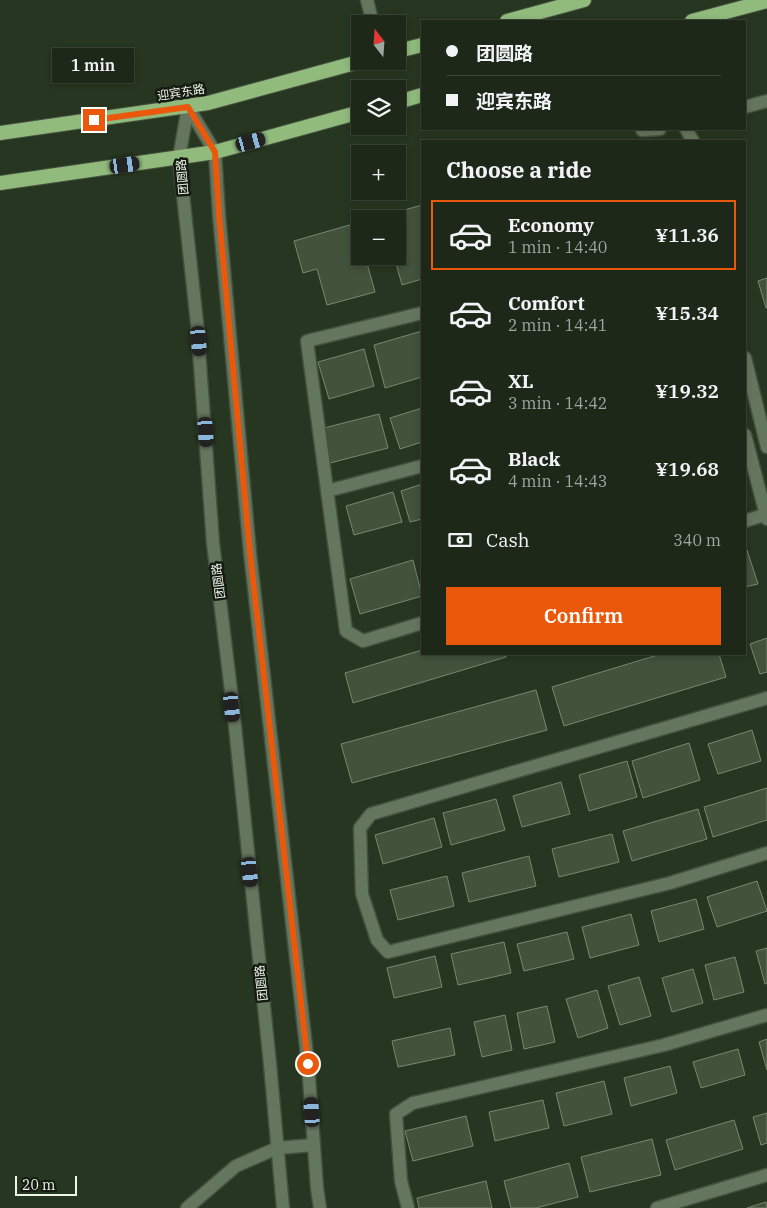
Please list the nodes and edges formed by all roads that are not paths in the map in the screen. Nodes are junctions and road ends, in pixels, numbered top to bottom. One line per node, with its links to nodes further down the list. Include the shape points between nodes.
1 (367, 0): 4 (street)
2 (584, 0): 5 (highway)
3 (767, 0): 6 (highway)
4 (371, 15)
5 (511, 20)
6 (696, 20)
7 (421, 45): 8 (highway)
8 (406, 50)
9 (351, 64): 13 (highway, 迎宾东路)
10 (421, 95): 11 (highway)
11 (406, 100)
12 (767, 101): 14 (street)
13 (188, 107): 17 (highway, 迎宾东路); 19 (street); 20 (street, 团圆路)
14 (746, 107)
15 (351, 114): 19 (highway)
16 (657, 130): 18 (street)
17 (0, 133)
18 (643, 134)
19 (215, 152): 20 (highway); 34 (street, via 250,553 308,1064)
20 (179, 158): 21 (highway); 35 (street, 团圆路, via 197,323 213,543)
21 (0, 183)
22 (421, 313): 27 (street, via 307,341)
23 (746, 366): 25 (street)
24 (746, 438): 28 (street)
25 (767, 447)
26 (421, 466): 27 (street)
27 (327, 491): 30 (street, via 346,631 364,641)
28 (766, 516): 29 (street)
29 (746, 521)
30 (421, 623)
31 (767, 698): 32 (street, via 371,814 360,828 362,894 376,940 388,952 670,882)
32 (767, 853)
33 (767, 1015): 40 (street, via 664,1045 413,1103 396,1114 401,1181)
34 (314, 1145): 35 (street); 39 (street)
35 (277, 1148): 37 (street, via 236,1166); 38 (street, 团圆路)
36 (767, 1175): 41 (street)
37 (188, 1208)
38 (283, 1208)
39 (320, 1208)
40 (408, 1208)
41 (657, 1208)

